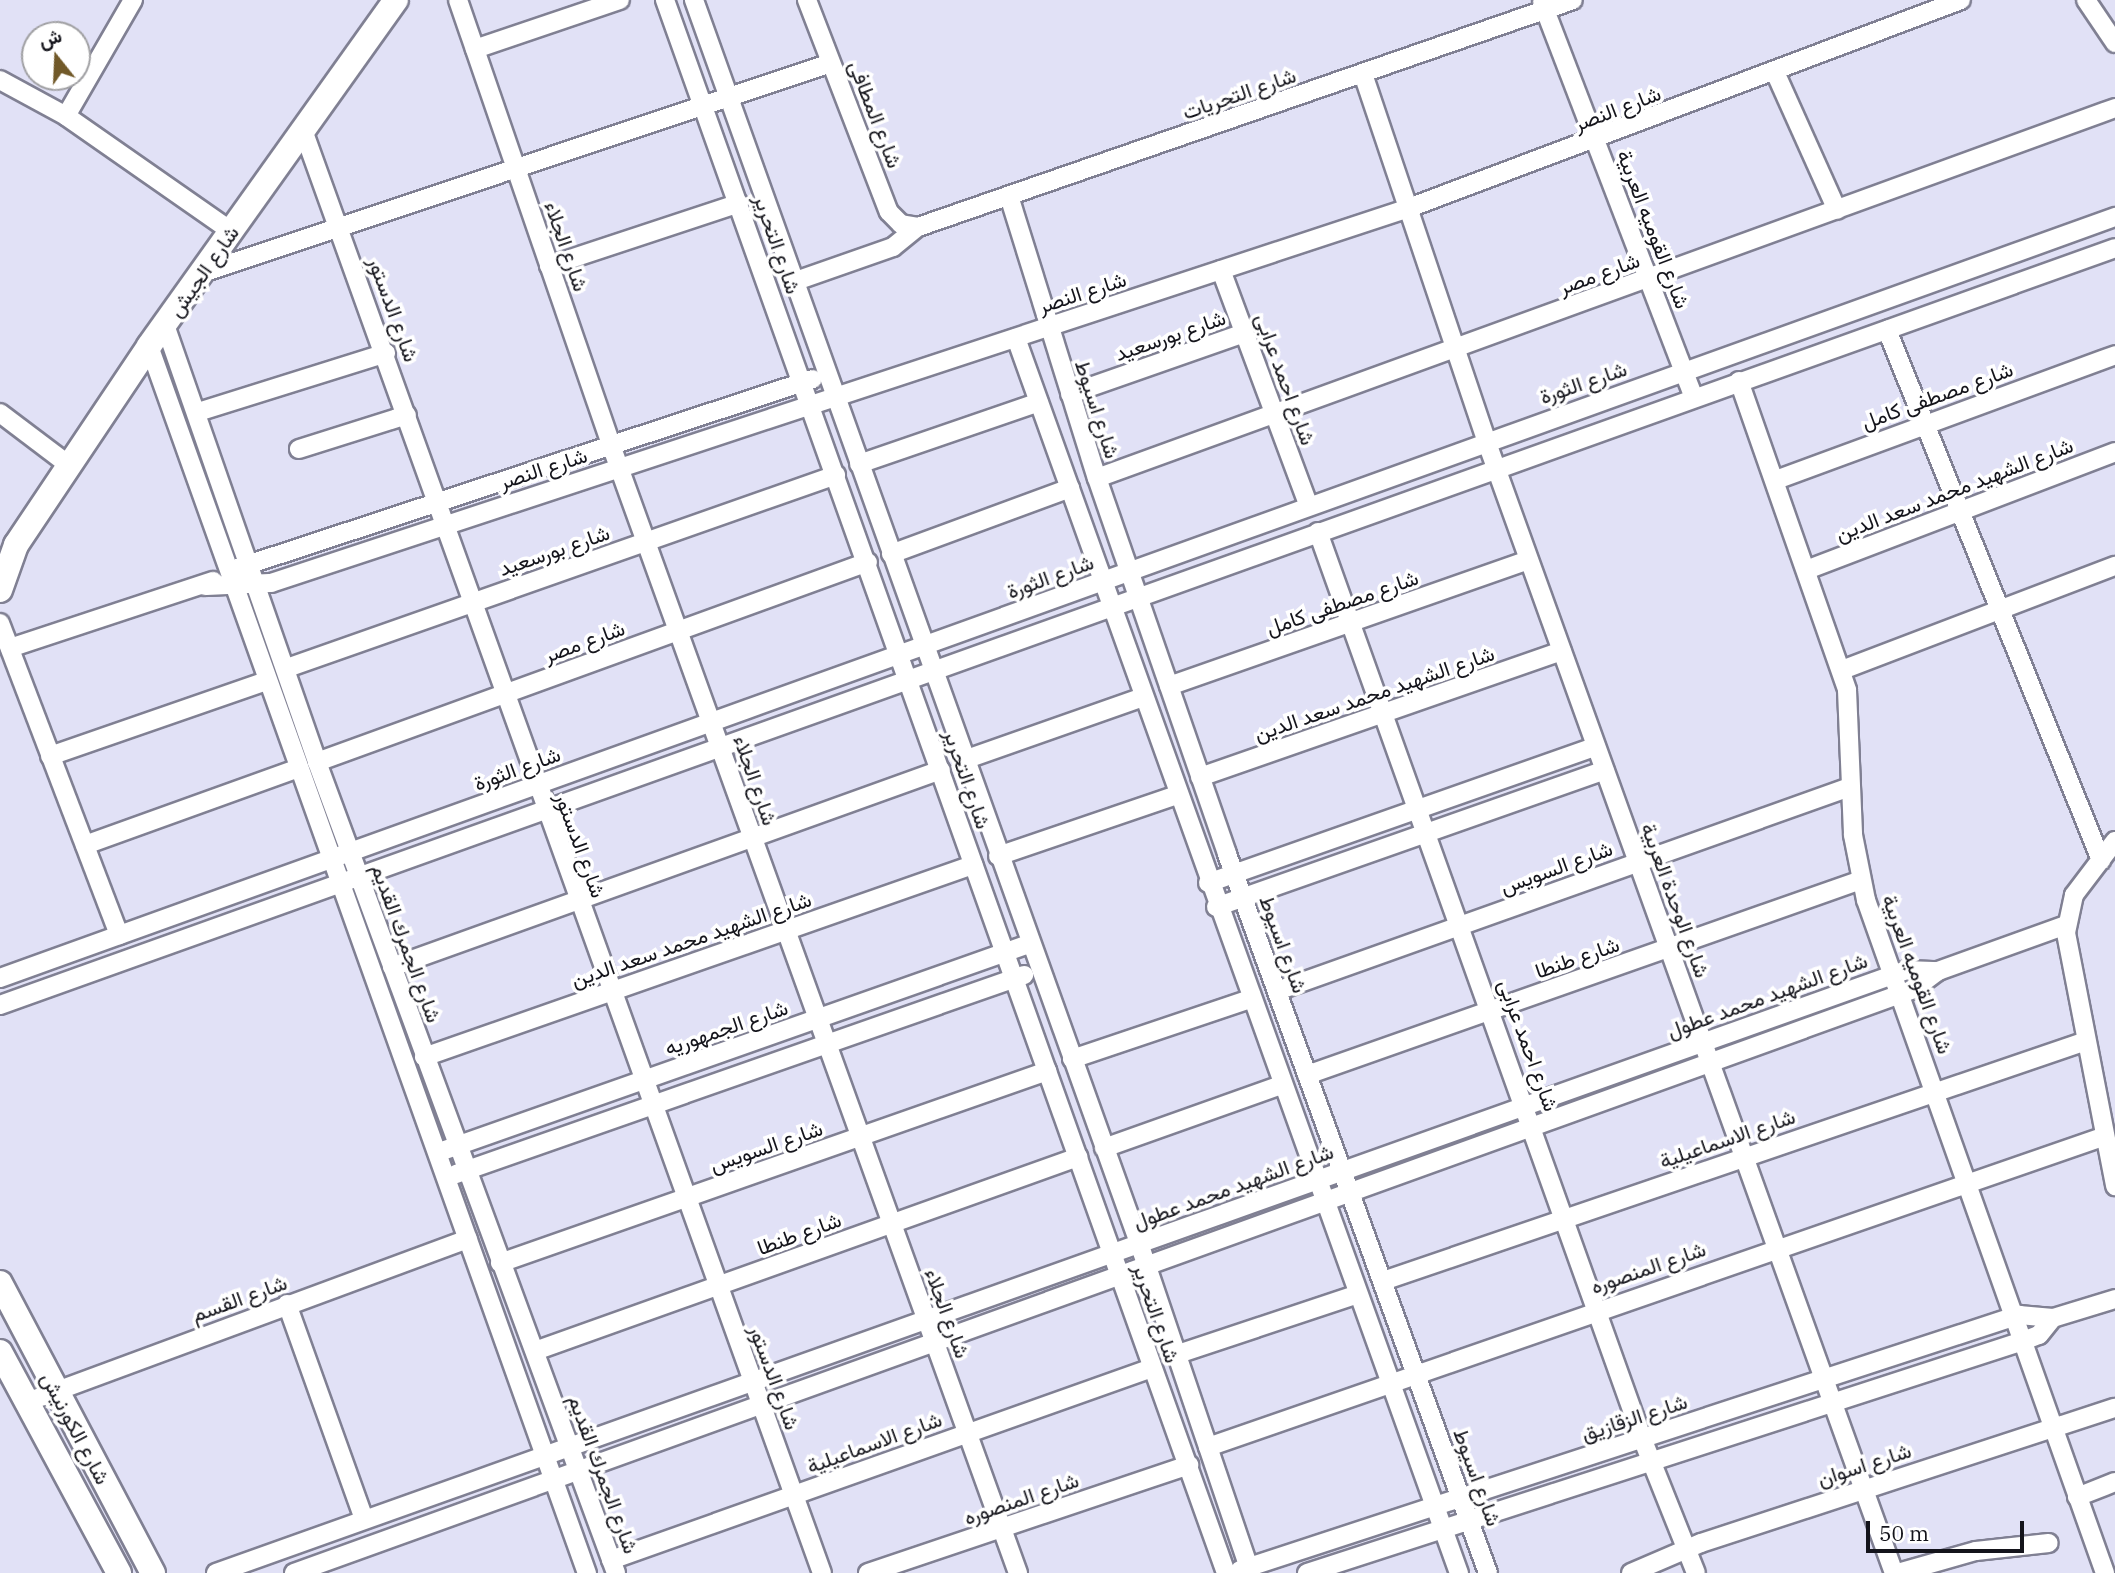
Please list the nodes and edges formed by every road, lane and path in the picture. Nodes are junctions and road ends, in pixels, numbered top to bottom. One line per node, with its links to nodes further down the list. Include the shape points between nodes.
1 (133, 0): 21 (street)
2 (458, 0): 13 (street, شارع الجلاء)
3 (620, 0): 13 (street)
4 (665, 0): 19 (street, شارع التحرير)
5 (694, 0): 18 (street, شارع التحرير)
6 (807, 0): 14 (street, شارع المطافى)
7 (1573, 0): 11 (street, شارع التحريات)
8 (1961, 0): 15 (street, شارع النصر)
9 (2087, 0): 12 (street)
10 (390, 2): 22 (main road, شارع الجيش)
11 (1543, 5): 16 (street, شارع التحريات); 23 (street, شارع القوميه العربية)
12 (2115, 43)
13 (475, 49): 24 (street, شارع الجلاء)
14 (831, 63): 18 (street); 31 (street, شارع المطافى, via 890,212 901,223)
15 (1775, 72): 23 (street, شارع النصر); 28 (street)
16 (1363, 74): 25 (street, شارع التحريات); 27 (street, شارع الوحدة العربية)
17 (0, 80): 21 (street)
18 (727, 97): 19 (street); 38 (street, شارع التحرير)
19 (704, 105): 24 (street); 26 (street, شارع التحرير)
20 (2115, 107): 28 (street, شارع مصر)
21 (66, 116): 32 (street)
22 (303, 130): 30 (street, شارع الدستور); 32 (main road, شارع الجيش)
23 (1596, 141): 27 (street, شارع النصر); 37 (street, شارع القوميه العربية)
24 (516, 167): 30 (street); 34 (street, شارع الجلاء)
25 (1009, 196): 31 (street, شارع التحريات); 40 (street, شارع اسيوط)
26 (739, 203): 34 (street); 51 (street, شارع التحرير)
27 (1406, 209): 35 (street, شارع النصر); 45 (street, شارع الوحدة العربية)
28 (1837, 210): 37 (street, شارع مصر)
29 (2115, 217): 48 (street, شارع الثورة)
30 (340, 226): 36 (street); 46 (street, شارع الدستور)
31 (918, 227): 38 (street, شارع التحريات, via 893,247)
32 (231, 231): 36 (main road, شارع الجيش)
33 (2115, 248): 41 (street)
34 (550, 266): 63 (street, شارع الجلاء)
35 (1221, 270): 40 (street, شارع النصر); 42 (street, شارع احمد عرابى)
36 (202, 273): 39 (main road, شارع الجيش)
37 (1650, 279): 45 (street, شارع مصر); 48 (street, شارع القوميه العربية)
38 (793, 282): 49 (street, شارع التحرير)
39 (165, 325): 44 (main road, شارع الجيش); 57 (street, شارع الجمرك القديم)
40 (1047, 327): 43 (street, شارع النصر); 52 (street, شارع اسيوط)
41 (1887, 330): 50 (street); 61 (street)
42 (1244, 333): 52 (street, شارع بورسعيد); 59 (street, شارع احمد عرابى)
43 (1016, 338): 54 (street, شارع النصر); 55 (street)
44 (149, 346): 67 (main road, شارع الجيش); 88 (street, شارع الجمرك القديم)
45 (1457, 350): 59 (street, شارع مصر); 62 (street, شارع الوحدة العربية)
46 (386, 353): 57 (street); 60 (street, شارع الدستور)
47 (2115, 355): 61 (street, شارع مصطفى كامل)
48 (1684, 371): 53 (street, شارع القوميه العربية); 62 (street, شارع الثورة)
49 (826, 375): 51 (street, شارع النصر); 54 (street, شارع التحرير)
50 (1739, 381): 53 (street); 72 (street, شارع القوميه العربية)
51 (803, 383): 56 (street, شارع التحرير); 63 (street, شارع النصر)
52 (1070, 394): 71 (street, شارع اسيوط)
53 (1694, 397): 69 (street)
54 (835, 398): 56 (street, شارع النصر); 66 (street, شارع التحرير)
55 (1039, 402): 66 (street); 73 (street)
56 (811, 405): 68 (street, شارع النصر); 70 (street, شارع التحرير)
57 (198, 412): 84 (street, شارع الجمرك القديم)
58 (0, 413): 67 (street)
59 (1274, 414): 71 (street, شارع مصر); 75 (street, شارع احمد عرابى)
60 (407, 415): 64 (street); 74 (street, شارع الدستور)
61 (1924, 422): 72 (street, شارع مصطفى كامل); 76 (street)
62 (1486, 440): 69 (street, شارع الوحدة العربية); 75 (street, شارع الثورة)
63 (611, 445): 68 (street, شارع الجلاء); 74 (street, شارع النصر)
64 (299, 449)
65 (2115, 452): 76 (street, شارع الشهيد محمد سعد الدين)
66 (859, 464): 81 (street, شارع التحرير)
67 (70, 466): 80 (main road, شارع الجيش)
68 (619, 467): 77 (street, شارع النصر); 79 (street, شارع الجلاء)
69 (1496, 468): 78 (street); 82 (street, شارع الوحدة العربية)
70 (836, 475): 79 (street, شارع بورسعيد); 83 (street, شارع التحرير)
71 (1097, 478): 87 (street, شارع اسيوط)
72 (1776, 480): 86 (street, شارع القوميه العربية)
73 (1070, 488): 81 (street); 89 (street)
74 (437, 500): 77 (street, شارع الدستور); 84 (street, شارع النصر)
75 (1308, 504): 87 (street, شارع الثورة)
76 (1961, 509): 86 (street, شارع الشهيد محمد سعد الدين); 95 (street)
77 (445, 524): 90 (street, شارع النصر); 93 (street, شارع الدستور)
78 (1318, 532): 92 (street); 97 (street, شارع احمد عرابى)
79 (646, 542): 93 (street, شارع بورسعيد); 98 (street, شارع الجلاء)
80 (8, 550): 91 (main road)
81 (891, 554): 99 (street, شارع التحرير)
82 (1529, 560): 97 (street, شارع مصطفى كامل); 101 (street, شارع الوحدة العربية)
83 (867, 562): 98 (street, شارع مصر); 102 (street, شارع التحرير)
84 (249, 563): 88 (street, شارع النصر); 90 (street, شارع الجمرك القديم)
85 (2115, 566): 95 (street)
86 (1809, 569): 105 (street, شارع القوميه العربية)
87 (1130, 571): 89 (street, شارع الثورة); 92 (street, شارع اسيوط)
88 (230, 579): 90 (street, شارع النصر); 100 (street, شارع النصر); 107 (street, شارع الجمرك القديم)
89 (1103, 580): 94 (street); 99 (street, شارع الثورة)
90 (256, 584): 103 (street, شارع الجمرك القديم)
91 (0, 590)
92 (1139, 597): 94 (street); 108 (street, شارع اسيوط)
93 (472, 603): 103 (street, شارع بورسعيد); 109 (street, شارع الدستور)
94 (1112, 607): 104 (street); 110 (street)
95 (1999, 608): 105 (street); 134 (street)
96 (0, 623): 100 (street)
97 (1350, 623): 108 (street, شارع مصطفى كامل); 111 (street, شارع احمد عرابى)
98 (678, 631): 109 (street, شارع مصر); 112 (street, شارع الجلاء)
99 (924, 645): 102 (street, شارع الثورة); 104 (street, شارع التحرير)
100 (10, 648): 115 (street)
101 (1562, 652): 111 (street, شارع الشهيد محمد سعد الدين); 114 (street, شارع الوحدة العربية)
102 (901, 654): 106 (street, شارع التحرير); 112 (street, شارع الثورة)
103 (287, 668): 117 (street, شارع الجمرك القديم)
104 (932, 670): 106 (street); 116 (street, شارع التحرير)
105 (1842, 670): 123 (street, شارع القوميه العربية, via 1852,709)
106 (909, 678): 113 (street); 119 (street, شارع التحرير)
107 (266, 681): 115 (street); 118 (street, شارع الجمرك القديم)
108 (1169, 686): 121 (street, شارع اسيوط)
109 (503, 694): 117 (street, شارع مصر); 122 (street, شارع الدستور)
110 (1143, 697): 116 (street); 124 (street)
111 (1383, 714): 121 (street, شارع الشهيد محمد سعد الدين); 125 (street, شارع احمد عرابى)
112 (711, 723): 113 (street, شارع الجلاء); 122 (street, شارع الثورة)
113 (720, 746): 126 (street); 128 (street, شارع الجلاء)
114 (1596, 746): 120 (street, شارع الوحدة العربية); 125 (street)
115 (51, 755): 130 (street)
116 (964, 760): 132 (street, شارع التحرير)
117 (317, 762): 131 (street, شارع الجمرك القديم)
118 (296, 769): 130 (street); 133 (street, شارع الجمرك القديم)
119 (942, 770): 128 (street); 136 (street, شارع التحرير)
120 (1605, 770): 127 (street); 135 (street, شارع الوحدة العربية)
121 (1200, 777): 137 (street, شارع اسيوط)
122 (535, 786): 126 (street, شارع الدستور); 131 (street, شارع الثورة)
123 (1850, 787): 135 (street, شارع السويس); 139 (street, شارع القوميه العربية)
124 (1177, 795): 132 (street); 140 (street)
125 (1417, 809): 127 (street, شارع احمد عرابى); 137 (street)
126 (544, 810): 138 (street); 143 (street, شارع الدستور)
127 (1426, 833): 142 (street); 145 (street, شارع احمد عرابى)
128 (752, 839): 143 (street); 147 (street, شارع الجلاء)
129 (2115, 841): 134 (street)
130 (85, 845): 148 (street)
131 (350, 852): 133 (street, شارع الثورة); 138 (street, شارع الجمرك القديم)
132 (998, 856): 149 (street, شارع التحرير)
133 (329, 859): 141 (street, شارع الجمرك القديم); 148 (street, شارع الثورة)
134 (2101, 860): 146 (street, via 2074,895)
135 (1638, 862): 145 (street, شارع السويس); 150 (street, شارع الوحدة العربية)
136 (973, 864): 147 (street, شارع الشهيد محمد سعد الدين); 151 (street, شارع التحرير)
137 (1234, 874): 140 (street); 142 (street, شارع اسيوط)
138 (359, 877): 141 (street); 152 (street, شارع الجمرك القديم)
139 (1861, 880): 150 (street, شارع طنطا); 155 (street, شارع القوميه العربية)
140 (1208, 883): 144 (street)
141 (339, 884): 162 (street); 183 (street, شارع الجمرك القديم)
142 (1243, 898): 144 (street); 158 (street, شارع اسيوط)
143 (577, 902): 152 (street); 159 (street, شارع الدستور)
144 (1216, 907): 161 (street)
145 (1460, 925): 158 (street, شارع السويس); 163 (street, شارع احمد عرابى)
146 (2066, 925): 154 (street, شارع الشهيد محمد عطول); 165 (street)
147 (785, 931): 159 (street, شارع الشهيد محمد سعد الدين); 164 (street, شارع الجلاء)
148 (119, 935): 156 (street, شارع الثورة)
149 (1030, 944): 151 (street, شارع الجمهوريه); 153 (street, شارع التحرير)
150 (1670, 949): 163 (street, شارع طنطا); 166 (street, شارع الوحدة العربية)
151 (1005, 953): 157 (street, شارع التحرير); 164 (street, شارع الجمهوريه)
152 (392, 967): 168 (street, شارع الجمرك القديم)
153 (1039, 970): 157 (street); 169 (street, شارع التحرير)
154 (1938, 971): 155 (street, شارع الشهيد محمد عطول, via 1916,968); 160 (street, شارع الشهيد محمد عطول, via 1924,985)
155 (1893, 974): 160 (street, شارع القوميه العربية); 166 (street, شارع الشهيد محمد عطول)
156 (0, 978)
157 (1014, 979): 167 (street); 171 (street, شارع التحرير)
158 (1276, 991): 172 (street, شارع اسيوط)
159 (610, 992): 168 (street, شارع الشهيد محمد سعد الدين); 173 (street, شارع الدستور)
160 (1900, 994): 170 (street, شارع الشهيد محمد عطول); 175 (street, شارع القوميه العربية)
161 (1250, 999): 169 (street); 174 (street)
162 (0, 1005)
163 (1492, 1011): 172 (street, شارع طنطا); 177 (street, شارع احمد عرابى)
164 (816, 1019): 167 (street, شارع الجلاء); 173 (street, شارع الجمهوريه)
165 (2087, 1041): 175 (street, شارع الاسماعيلية); 179 (street)
166 (1703, 1042): 170 (street, شارع الوحدة العربية); 177 (street, شارع الشهيد محمد عطول)
167 (825, 1045): 176 (street); 180 (street, شارع الجلاء)
168 (424, 1056): 181 (street, شارع الجمرك القديم)
169 (1072, 1059): 182 (street, شارع التحرير)
170 (1710, 1063): 178 (street, شارع الشهيد محمد عطول); 184 (street, شارع الوحدة العربية)
171 (1047, 1071): 180 (street, شارع السويس); 185 (street, شارع التحرير)
172 (1307, 1075): 187 (street, شارع اسيوط)
173 (643, 1080): 176 (street, شارع الدستور); 181 (street, شارع الجمهوريه)
174 (1281, 1085): 182 (street); 189 (street)
175 (1935, 1090): 184 (street, شارع الاسماعيلية); 190 (street, شارع القوميه العربية)
176 (652, 1105): 186 (street); 193 (street, شارع الدستور)
177 (1527, 1105): 178 (street, شارع احمد عرابى); 187 (street, شارع الشهيد محمد عطول)
178 (1534, 1126): 192 (street, شارع الشهيد محمد عطول); 195 (street, شارع احمد عرابى)
179 (2105, 1136): 190 (street, شارع المنصوره); 191 (street)
180 (858, 1138): 193 (street, شارع السويس); 196 (street, شارع الجلاء)
181 (457, 1146): 183 (street, شارع الجمهوريه); 186 (street, شارع الجمرك القديم)
182 (1104, 1148): 198 (street, شارع التحرير)
183 (437, 1152): 188 (street, شارع الجمرك القديم)
184 (1746, 1155): 195 (street, شارع الاسماعيلية); 199 (street, شارع الوحدة العربية)
185 (1078, 1157): 196 (street, شارع طنطا); 200 (street, شارع التحرير)
186 (466, 1170): 188 (street); 201 (street, شارع الجمرك القديم)
187 (1342, 1171): 189 (street, شارع الشهيد محمد عطول); 192 (street, شارع اسيوط)
188 (446, 1177): 197 (street, شارع الجمرك القديم)
189 (1316, 1180): 194 (street); 198 (street, شارع الشهيد محمد عطول)
190 (1968, 1180): 199 (street, شارع المنصوره); 211 (street, شارع القوميه العربية)
191 (2115, 1186)
192 (1350, 1193): 194 (street, شارع الشهيد محمد عطول); 204 (street, شارع اسيوط)
193 (686, 1198): 201 (street, شارع السويس); 206 (street, شارع الدستور)
194 (1324, 1203): 202 (street, شارع الشهيد محمد عطول); 207 (street)
195 (1566, 1218): 204 (street, شارع الاسماعيلية); 210 (street, شارع احمد عرابى)
196 (891, 1224): 206 (street, شارع طنطا); 213 (street, شارع الجلاء)
197 (468, 1239): 209 (street, شارع القسم); 234 (street, شارع الجمرك القديم)
198 (1139, 1243): 200 (street, شارع الشهيد محمد عطول); 202 (street, شارع التحرير)
199 (1778, 1246): 210 (street, شارع المنصوره); 221 (street, شارع الوحدة العربية)
200 (1112, 1253): 203 (street, شارع التحرير); 213 (street, شارع الشهيد محمد عطول)
201 (500, 1263): 216 (street, شارع الجمرك القديم)
202 (1147, 1266): 203 (street, شارع الشهيد محمد عطول); 218 (street, شارع التحرير)
203 (1120, 1276): 215 (street, شارع الشهيد محمد عطول); 219 (street, شارع التحرير)
204 (1383, 1281): 220 (street, شارع اسيوط)
205 (0, 1283): 224 (main road, شارع الكورنيش)
206 (718, 1286): 216 (street, شارع طنطا); 222 (street, شارع الدستور)
207 (1358, 1294): 218 (street); 223 (street)
208 (2115, 1299): 212 (street, شارع الزقازيق)
209 (287, 1304): 224 (street, شارع القسم); 245 (street)
210 (1597, 1309): 220 (street, شارع المنصوره); 231 (street, شارع احمد عرابى)
211 (2015, 1317): 212 (street, شارع الزقازيق, via 2036,1313); 214 (street, شارع القوميه العربية); 221 (street, شارع الزقازيق)
212 (2053, 1318): 214 (street, شارع الزقازيق, via 2039,1335)
213 (927, 1319): 215 (street, شارع الجلاء); 222 (street, شارع الشهيد محمد عطول)
214 (2024, 1341): 226 (street, شارع الزقازيق); 229 (street, شارع القوميه العربية)
215 (936, 1343): 227 (street, شارع الشهيد محمد عطول); 230 (street, شارع الجلاء)
216 (535, 1351): 232 (street, شارع الجمرك القديم)
217 (0, 1352): 225 (main road, شارع الكورنيش)
218 (1178, 1354): 233 (street, شارع التحرير)
219 (1152, 1367): 230 (street, شارع الاسماعيلية); 236 (street, شارع التحرير)
220 (1416, 1373): 223 (street, شارع المنصوره); 242 (street, شارع اسيوط)
221 (1825, 1379): 226 (street, شارع الوحدة العربية); 231 (street, شارع الزقازيق)
222 (752, 1381): 227 (street, شارع الدستور); 232 (street, شارع الشهيد محمد عطول)
223 (1391, 1382): 233 (street, شارع المنصوره); 244 (street)
224 (56, 1391): 225 (street, شارع القسم); 254 (main road, شارع الكورنيش)
225 (27, 1402): 253 (main road, شارع الكورنيش)
226 (1833, 1402): 235 (street, شارع الزقازيق); 240 (street, شارع الوحدة العربية)
227 (761, 1405): 237 (street, شارع الشهيد محمد عطول); 241 (street, شارع الدستور)
228 (2115, 1408): 229 (street, شارع اسوان)
229 (2053, 1427): 240 (street, شارع اسوان); 243 (street, شارع القوميه العربية)
230 (968, 1433): 241 (street, شارع الاسماعيلية); 247 (street, شارع الجلاء)
231 (1642, 1438): 235 (street, شارع احمد عرابى); 242 (street, شارع الزقازيق)
232 (569, 1447): 234 (street, شارع الشهيد محمد عطول); 237 (street, شارع الجمرك القديم)
233 (1208, 1447): 252 (street, شارع التحرير)
234 (545, 1455): 238 (street, شارع الجمرك القديم); 245 (street, شارع الشهيد محمد عطول)
235 (1651, 1461): 246 (street, شارع الزقازيق); 250 (street, شارع احمد عرابى)
236 (1189, 1465): 247 (street, شارع المنصوره); 261 (street, شارع التحرير)
237 (578, 1470): 238 (street, شارع الشهيد محمد عطول); 251 (street, شارع الجمرك القديم)
238 (554, 1479): 256 (street, شارع الشهيد محمد عطول); 257 (street, شارع الجمرك القديم)
239 (2115, 1482): 243 (street)
240 (1863, 1488): 250 (street, شارع اسوان); 267 (street, شارع الوحدة العربية)
241 (793, 1495): 251 (street, شارع الاسماعيلية); 258 (street, شارع الدستور)
242 (1462, 1497): 244 (street, شارع الزقازيق); 246 (street, شارع اسيوط)
243 (2077, 1497): 268 (street, شارع القوميه العربية)
244 (1436, 1505): 248 (street); 252 (street, شارع الزقازيق)
245 (364, 1519): 255 (street, شارع الشهيد محمد عطول)
246 (1470, 1520): 248 (street, شارع الزقازيق); 264 (street, شارع اسيوط)
247 (1002, 1528): 259 (street, شارع المنصوره); 260 (street, شارع الجلاء)
248 (1444, 1528): 262 (street, شارع الزقازيق); 263 (street)
249 (2049, 1543): 267 (street, via 1976,1551)
250 (1687, 1549): 265 (street, شارع اسوان); 266 (street, شارع احمد عرابى)
251 (614, 1566)
252 (1250, 1570): 261 (street, شارع الزقازيق)
253 (119, 1573)
254 (153, 1573)
255 (216, 1573)
256 (294, 1573)
257 (587, 1573)
258 (822, 1573)
259 (868, 1573)
260 (1018, 1573)
261 (1228, 1573)
262 (1307, 1573)
263 (1459, 1573)
264 (1488, 1573)
265 (1631, 1573)
266 (1696, 1573)
267 (1896, 1573)
268 (2105, 1573)

